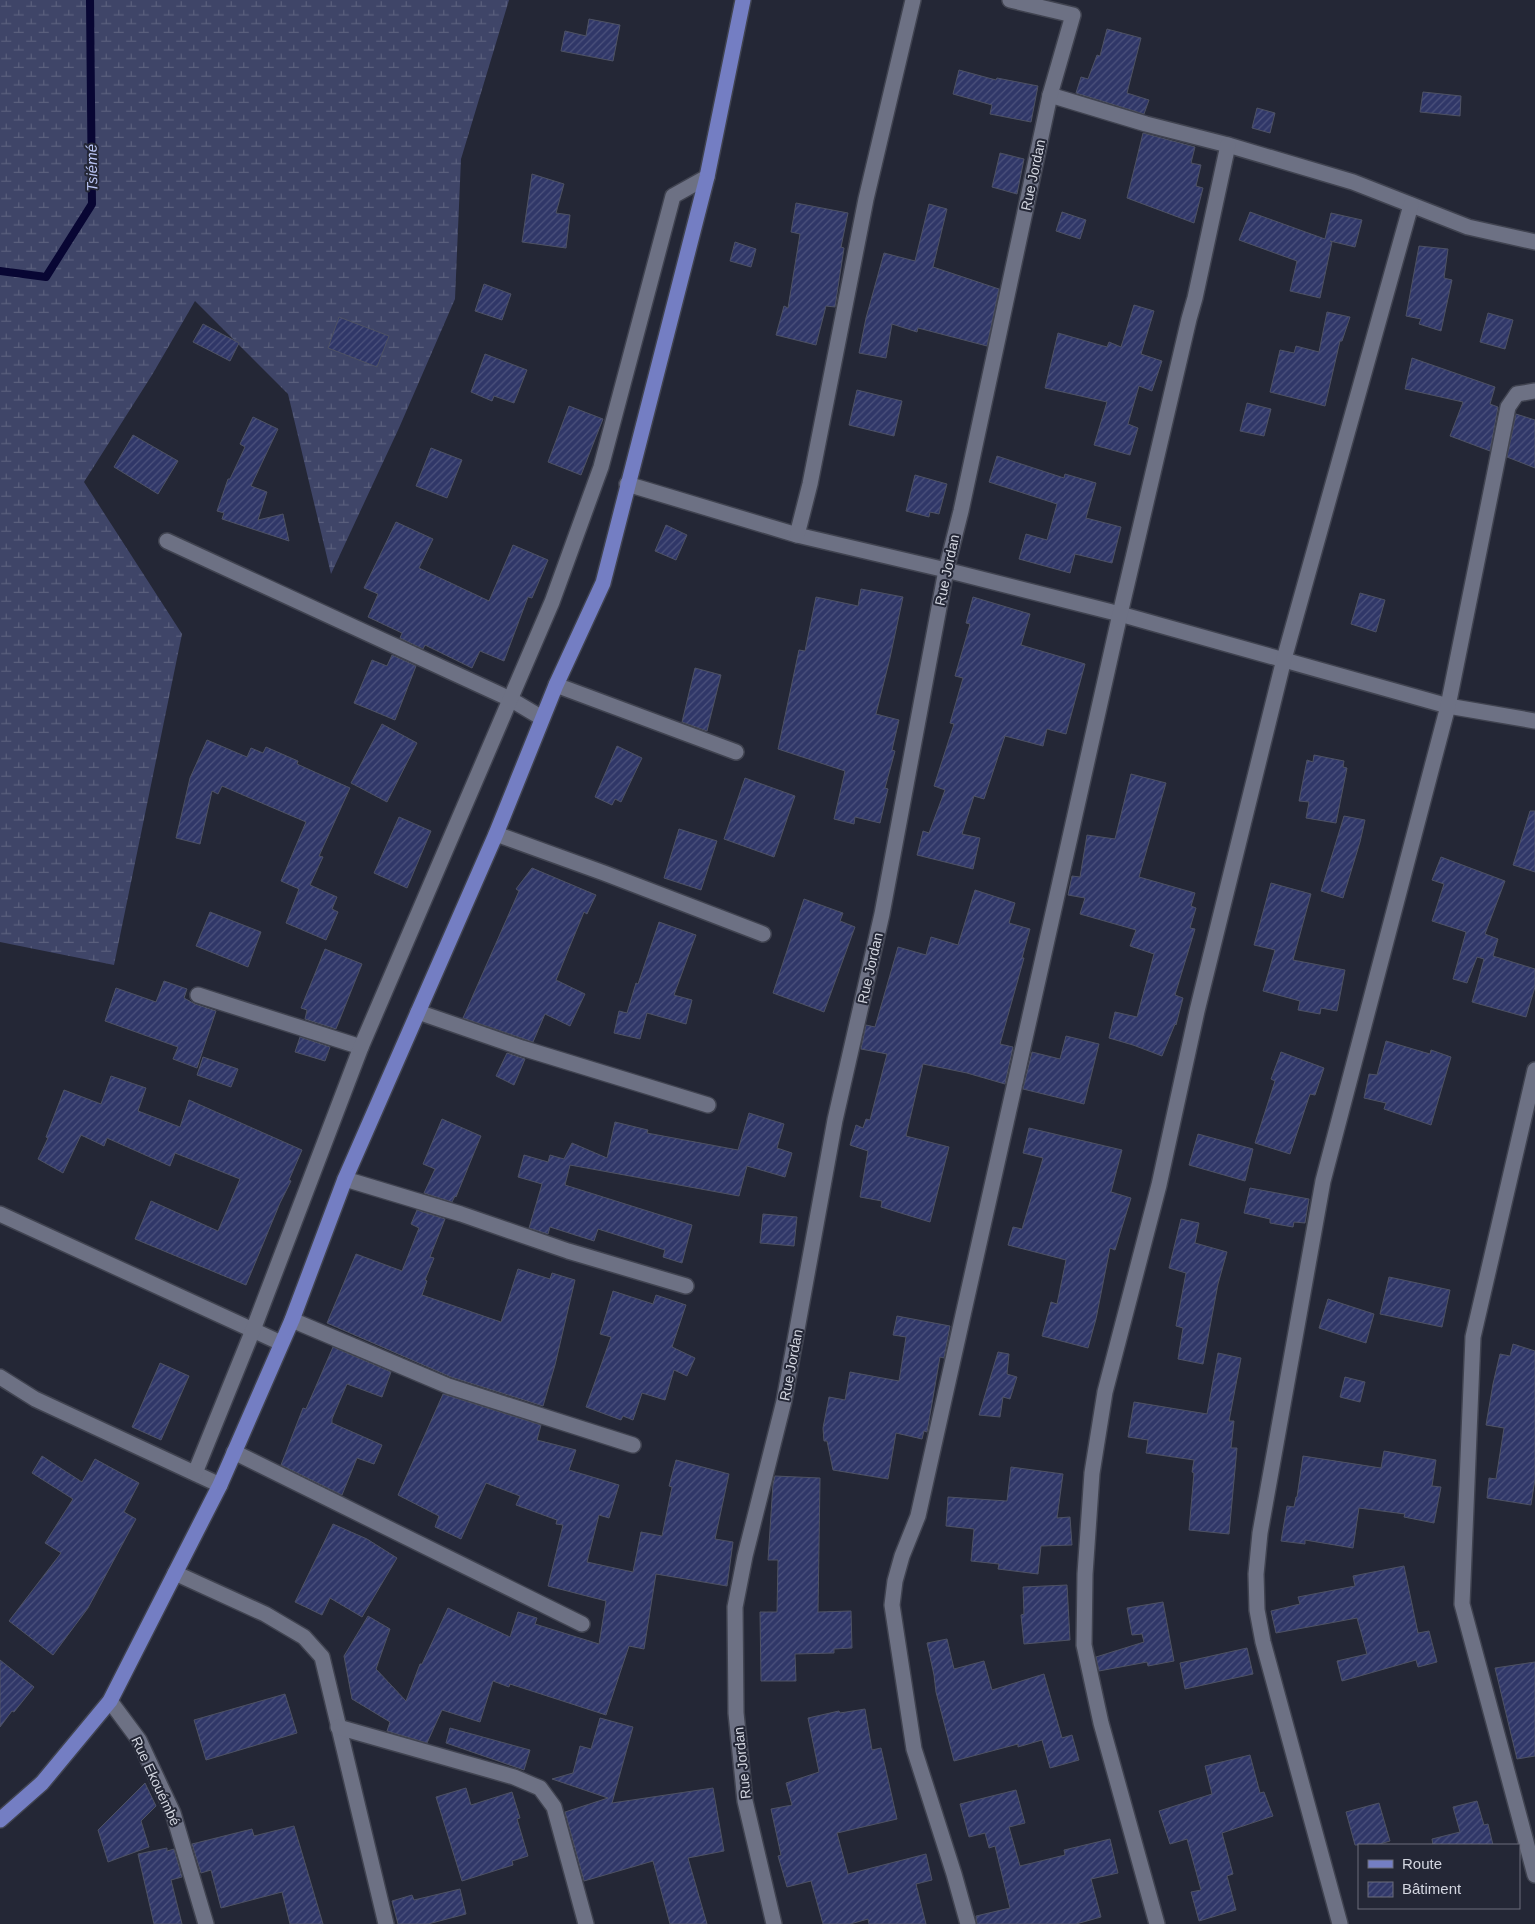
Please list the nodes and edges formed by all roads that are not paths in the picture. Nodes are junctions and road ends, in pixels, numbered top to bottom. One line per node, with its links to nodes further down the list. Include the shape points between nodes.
1 (743, 0): 6 (main road)
2 (913, 0): 11 (street, via 866,199)
3 (1010, 0): 4 (street, Rue Jordan, via 1072,15)
4 (1050, 95): 5 (street); 13 (street, Rue Jordan)
5 (1228, 145): 7 (street, via 1353,182); 14 (street, via 1198,289)
6 (707, 177): 10 (main road); 17 (street, via 673,196 602,467 552,602)
7 (1411, 205): 8 (street, via 1468,227); 15 (street)
8 (1535, 242)
9 (1535, 391): 18 (street, via 1517,394 1508,407)
10 (627, 484): 11 (street); 16 (main road, via 603,583)
11 (797, 535): 13 (street)
12 (167, 541): 17 (street)
13 (946, 570): 14 (street); 49 (street, Rue Jordan, via 882,914 835,1120 784,1401 735,1608 736,1713 745,1802)
14 (1120, 614): 15 (street); 50 (street, via 918,1516 902,1556 892,1606 914,1749)
15 (1284, 659): 18 (street); 51 (street, via 1197,1012 1159,1185 1105,1392 1092,1473 1084,1645 1101,1723)
16 (556, 685): 19 (main road); 21 (street)
17 (510, 699): 19 (street); 26 (street)
18 (1448, 706): 20 (street); 52 (street, via 1322,1180 1267,1491 1256,1574 1257,1610 1264,1642)
19 (542, 718): 22 (main road)
20 (1535, 721)
21 (736, 752)
22 (496, 834): 23 (street); 25 (main road)
23 (763, 934)
24 (198, 995): 26 (street)
25 (418, 1012): 28 (street, via 522,1048); 29 (main road)
26 (361, 1047): 33 (street)
27 (1535, 1070): 45 (street, via 1473,1337 1462,1604)
28 (708, 1105)
29 (345, 1179): 31 (street); 32 (main road)
30 (0, 1214): 33 (street)
31 (686, 1286)
32 (292, 1320): 34 (main road); 36 (street, via 448,1386)
33 (253, 1330): 34 (street); 38 (street)
34 (281, 1343): 37 (main road)
35 (0, 1377): 38 (street, via 35,1399)
36 (632, 1445)
37 (234, 1452): 39 (main road); 41 (street)
38 (195, 1473): 39 (street)
39 (220, 1485): 40 (main road)
40 (175, 1573): 42 (main road); 43 (street, via 266,1614 304,1636 322,1657)
41 (582, 1624)
42 (110, 1701): 44 (main road, via 42,1783); 46 (street, Rue Ekouémbé, via 139,1740 174,1813)
43 (338, 1727): 47 (street); 48 (street, via 514,1777 540,1788 554,1807)
44 (0, 1820)
45 (1535, 1875)
46 (206, 1924)
47 (386, 1924)
48 (586, 1924)
49 (774, 1924)
50 (968, 1924)
51 (1157, 1924)
52 (1340, 1924)

